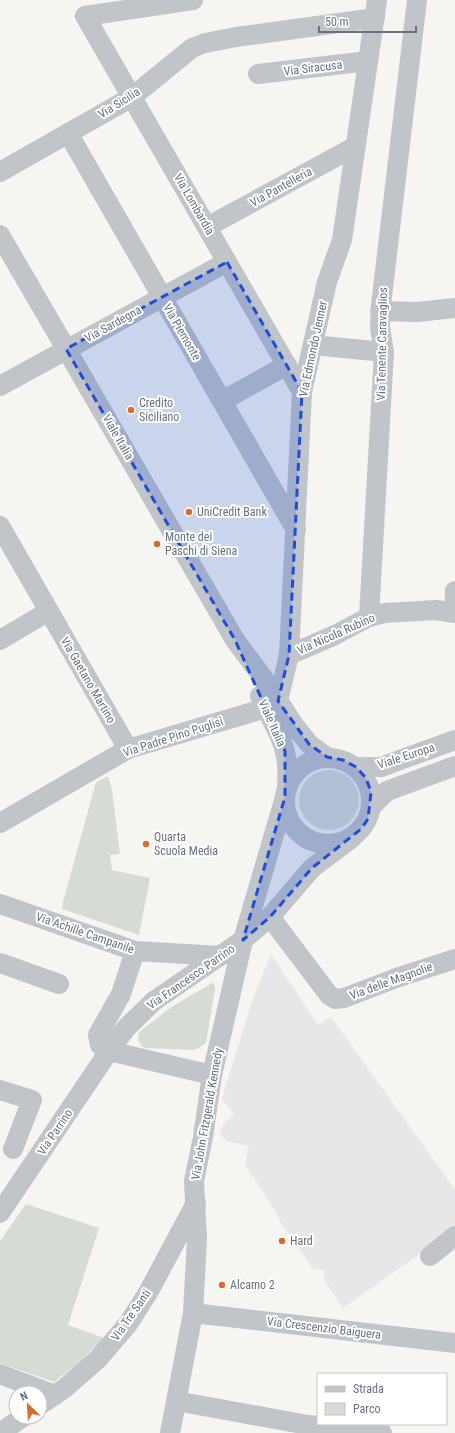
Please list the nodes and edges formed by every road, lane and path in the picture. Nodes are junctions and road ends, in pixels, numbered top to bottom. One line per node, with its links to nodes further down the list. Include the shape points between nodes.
1 (193, 0): 6 (street, Via Lombardia, via 85,16)
2 (417, 0): 15 (street, Via Tenente Caravaglios)
3 (376, 9): 4 (street, Via Edmondo Jenner); 6 (street, Via Sicilia, via 192,48)
4 (368, 61): 5 (street, Via Siracusa); 8 (street, Via Edmondo Jenner)
5 (258, 74)
6 (132, 97): 7 (street, Via Sicilia); 10 (street, Via Lombardia)
7 (68, 134): 9 (street, Via Sicilia); 13 (street, Via Piemonte)
8 (356, 146): 10 (street, Via Pantelleria); 16 (street, Via Edmondo Jenner, via 342,240 327,282)
9 (0, 172)
10 (207, 227): 12 (street, Via Lombardia)
11 (0, 235): 17 (street, Viale Italia)
12 (227, 262): 13 (street, Via Sardegna); 19 (street, Via Lombardia)
13 (162, 297): 17 (street, Via Sardegna); 22 (street, Via Piemonte)
14 (455, 308): 15 (street, via 417,312)
15 (380, 311): 18 (street, Via Tenente Caravaglios)
16 (313, 345): 18 (street); 21 (street, Via Edmondo Jenner)
17 (66, 350): 20 (street, Via Sardegna); 31 (street, Viale Italia)
18 (384, 352): 28 (street, Via Tenente Caravaglios)
19 (287, 365): 21 (street, Via Lombardia); 22 (street)
20 (0, 386)
21 (302, 392): 24 (street, Via Edmondo Jenner)
22 (222, 402): 24 (street, Via Piemonte)
23 (0, 526): 26 (street, Via Gaetano Martino)
24 (296, 530): 30 (street, Via Edmondo Jenner)
25 (455, 591): 27 (street)
26 (49, 612): 29 (street); 33 (street, Via Gaetano Martino)
27 (454, 613): 28 (street, Via Nicola Rubino, via 436,610 385,613)
28 (369, 617): 30 (street, Via Nicola Rubino)
29 (0, 640)
30 (289, 655): 31 (street, Via Edmondo Jenner)
31 (272, 704): 33 (street, Via Padre Pino Puglisi); 34 (street, Viale Italia, via 308,744); 37 (street, Viale Italia, via 285,751)
32 (455, 740): 35 (street, Viale Europa, via 380,767)
33 (128, 749): 39 (street, Via Padre Pino Puglisi)
34 (327, 757): 35 (street, via 343,760); 37 (street, via 302,766 293,776)
35 (356, 767): 38 (street, via 366,778)
36 (454, 769): 38 (street, Viale Europa, via 387,791)
37 (286, 792): 40 (street, via 288,817 300,834 312,841 325,844 339,843); 43 (street, Via John Fitzgerald Kennedy)
38 (372, 806): 40 (street, via 368,818)
39 (0, 823)
40 (352, 838): 42 (street, via 312,868)
41 (0, 904): 44 (street, Via Achille Campanile)
42 (270, 917): 43 (street); 46 (street, Via delle Magnolie, via 329,995 335,999)
43 (244, 940): 45 (street, Via Francesco Parrino); 50 (street, Via John Fitzgerald Kennedy)
44 (135, 951): 45 (street, Via Achille Campanile); 49 (street, via 121,994 98,1035 100,1045)
45 (220, 956): 49 (street, Via Francesco Parrino, via 154,1001 127,1027)
46 (455, 959)
47 (0, 963): 48 (street)
48 (59, 984)
49 (109, 1051): 50 (street); 53 (street, Via Parrino)
50 (212, 1075): 55 (street, Via John Fitzgerald Kennedy, via 204,1137 194,1181)
51 (0, 1090): 52 (street, via 32,1100)
52 (6, 1147): 53 (street)
53 (38, 1157): 54 (street, Via Parrino)
54 (3, 1202)
55 (196, 1203): 58 (street, Via John Fitzgerald Kennedy); 62 (street, Via Tre Santi, via 149,1291 128,1324 98,1359)
56 (455, 1236): 57 (street)
57 (430, 1256)
58 (193, 1313): 59 (street, Via Crescenzio Baiguera); 63 (street, Via John Fitzgerald Kennedy)
59 (455, 1343)
60 (0, 1374): 61 (street)
61 (20, 1385)
62 (48, 1399)
63 (176, 1401): 66 (street, Via John Fitzgerald Kennedy); 67 (street, via 308,1425)
64 (12, 1425): 65 (street)
65 (0, 1433)
66 (170, 1433)
67 (382, 1433)

